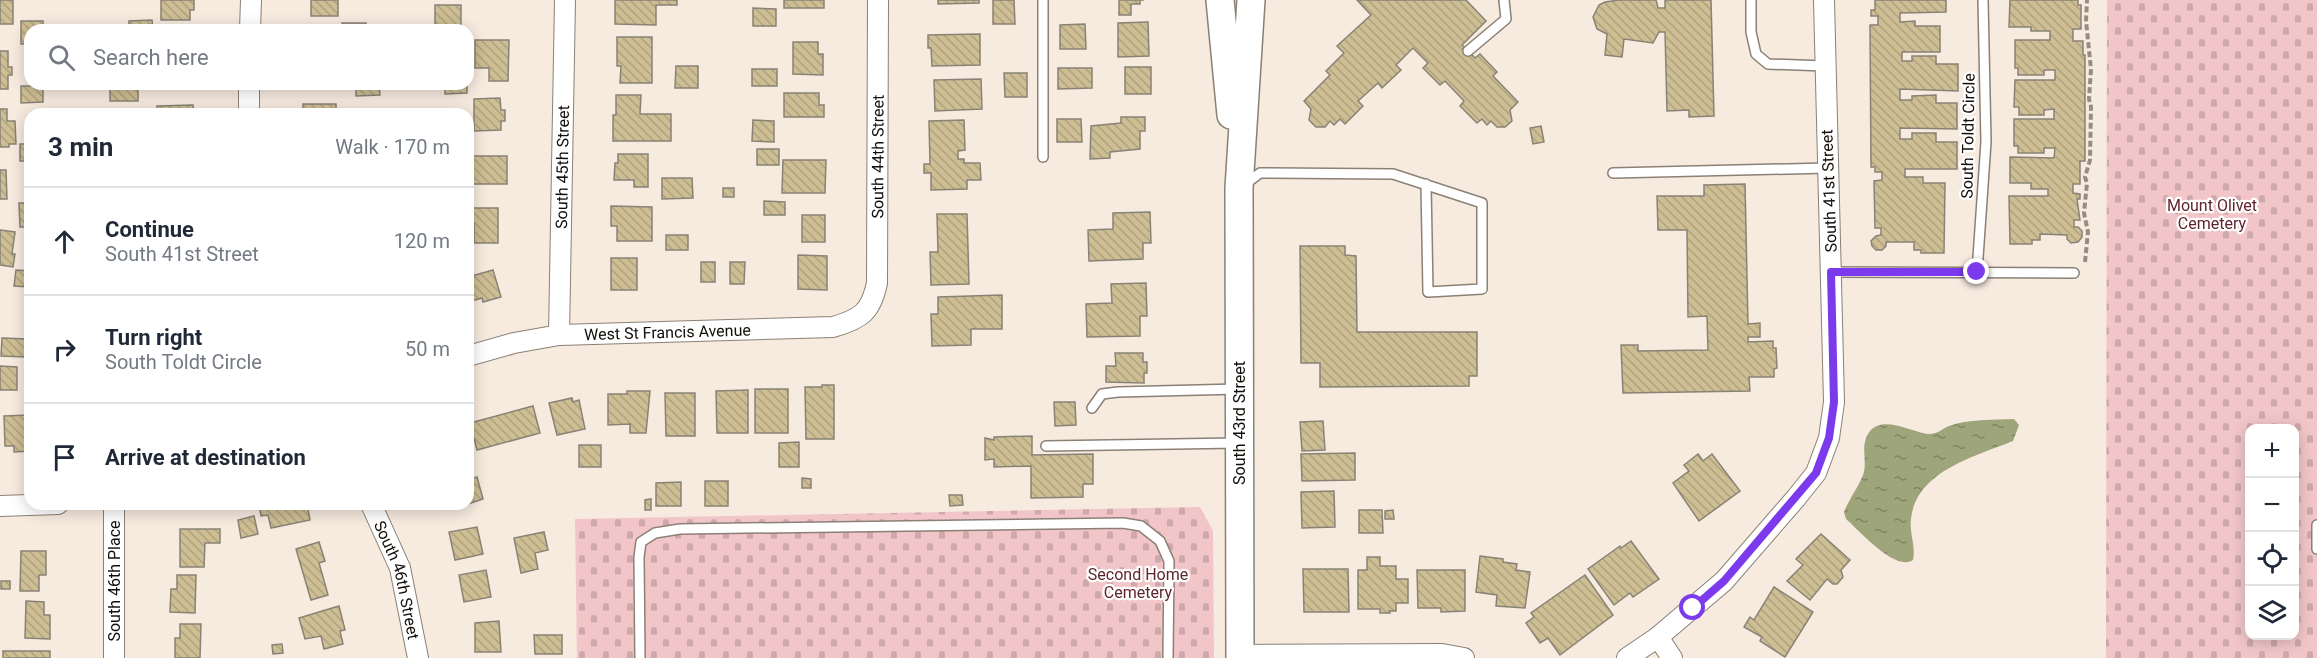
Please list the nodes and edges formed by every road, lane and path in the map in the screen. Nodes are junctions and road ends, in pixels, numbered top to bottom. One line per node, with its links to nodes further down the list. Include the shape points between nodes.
1 (251, 0): 12 (street)
2 (565, 0): 26 (street, South 45th Street)
3 (878, 0): 25 (street, South 44th Street, via 877,283)
4 (1043, 0): 17 (lane)
5 (1220, 0): 21 (main road, South 43rd Street)
6 (1251, 0): 21 (main road, South 43rd Street)
7 (1504, 0): 13 (lane, via 1506,19)
8 (1751, 0): 14 (lane, via 1756,54 1768,64)
9 (1824, 0): 14 (street, South 41st Street)
10 (1983, 0): 23 (lane, South Toldt Circle, via 1986,142)
11 (2088, 0): 24 (path, via 2091,146 2084,213 2088,232 2085,269)
12 (250, 24)
13 (1468, 51)
14 (1825, 66): 18 (street, South 41st Street)
15 (249, 90): 16 (street)
16 (249, 108)
17 (1043, 157)
18 (1828, 168): 19 (lane); 22 (street, South 41st Street)
19 (1613, 173)
20 (1425, 184): 20 (lane, via 1482,203 1482,289 1428,292); 21 (lane, via 1393,174 1260,173)
21 (1239, 188): 28 (main road, South 43rd Street)
22 (1831, 272): 23 (lane); 38 (street, South 41st Street, via 1834,402 1829,438 1816,473 1724,581)
23 (1977, 272): 24 (lane)
24 (2074, 273)
25 (867, 311): 26 (street, West St Francis Avenue, via 833,327)
26 (559, 336): 27 (street, West St Francis Avenue)
27 (474, 354)
28 (1239, 388): 29 (lane, via 1102,394); 30 (main road, South 43rd Street)
29 (1092, 408)
30 (1239, 443): 31 (lane); 39 (main road, South 43rd Street)
31 (1046, 446)
32 (24, 505): 33 (street)
33 (0, 506)
34 (114, 510): 40 (street, South 46th Place)
35 (374, 510): 41 (street, South 46th Street, via 400,568)
36 (2317, 525): 37 (lane)
37 (2317, 549)
38 (1658, 637): 45 (street, South 41st Street); 46 (street)
39 (1240, 656): 44 (street, via 1442,654)
40 (114, 658)
41 (418, 658)
42 (640, 658): 43 (lane, via 639,557 641,543 655,533 680,529 1124,523 1142,526 1161,541 1169,561)
43 (1167, 658)
44 (1464, 658)
45 (1627, 658)
46 (1672, 658)

